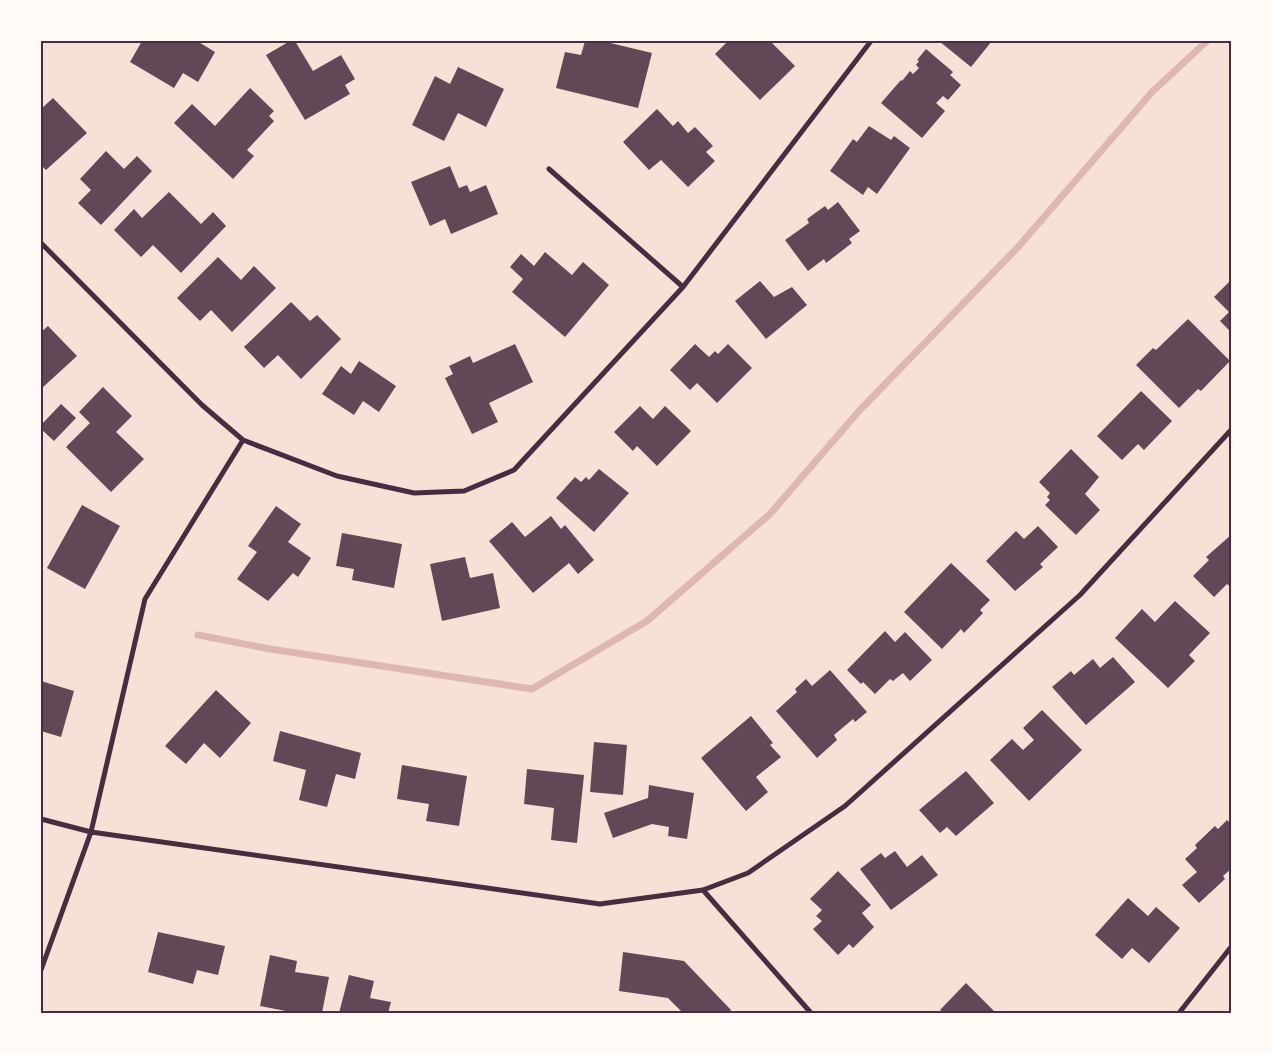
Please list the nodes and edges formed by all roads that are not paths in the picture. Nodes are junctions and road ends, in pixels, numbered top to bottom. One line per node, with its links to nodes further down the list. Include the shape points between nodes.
1 (872, 41): 4 (street)
2 (549, 169): 4 (street)
3 (41, 243): 6 (street, via 202,405)
4 (683, 287): 6 (street, via 514,470 464,491 414,493 337,476)
5 (1231, 430): 9 (street, via 1080,595 844,806 748,873)
6 (243, 440): 8 (street, via 145,599)
7 (41, 819): 8 (street)
8 (91, 832): 9 (street, via 600,904); 11 (street)
9 (703, 890): 12 (street)
10 (1231, 947): 13 (street)
11 (41, 970)
12 (811, 1013)
13 (1179, 1013)

